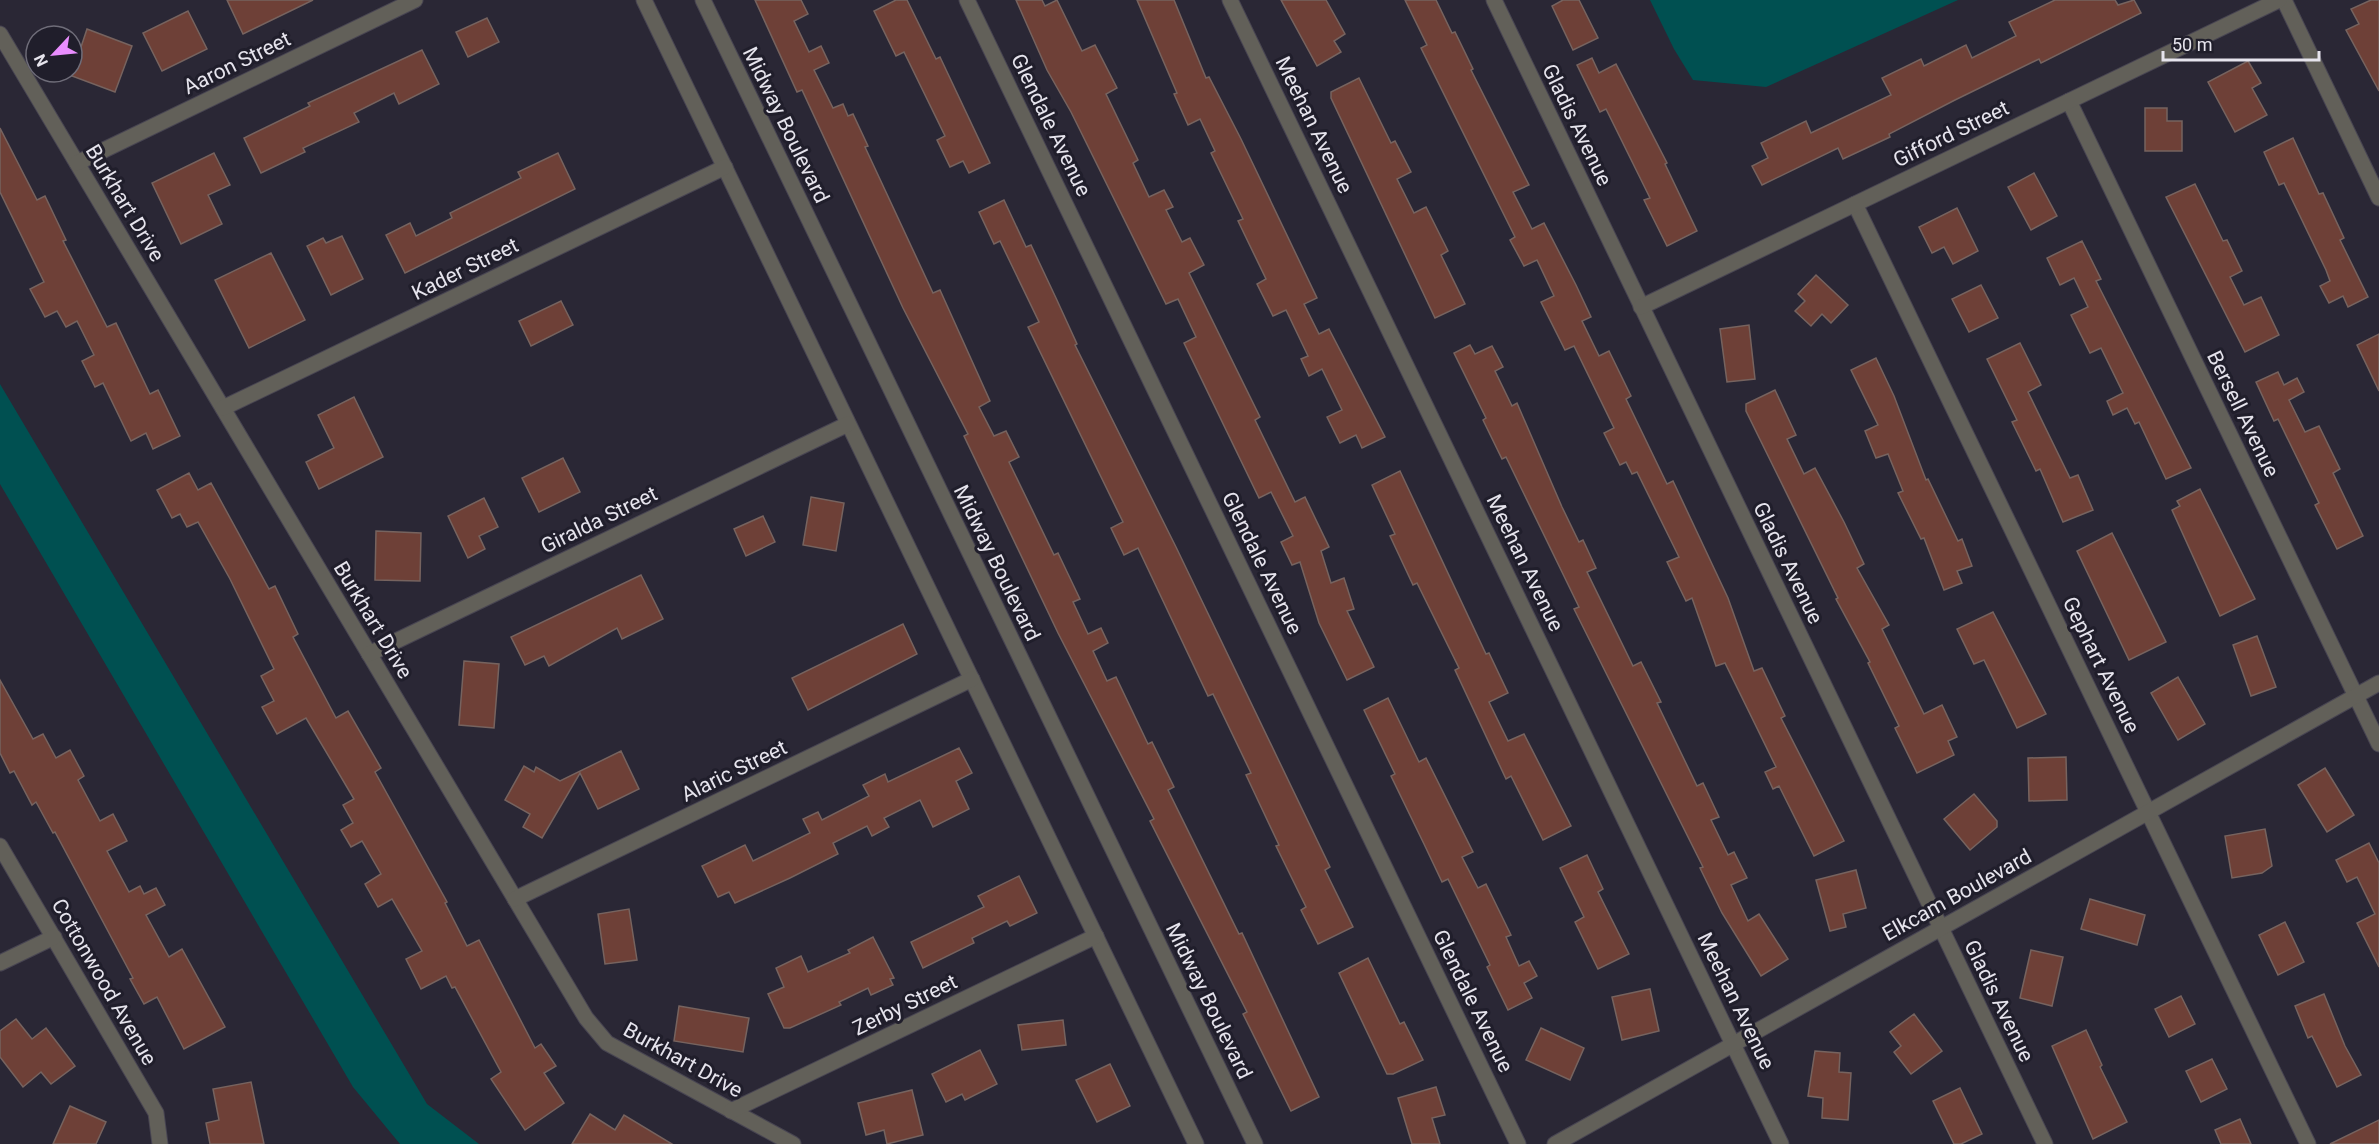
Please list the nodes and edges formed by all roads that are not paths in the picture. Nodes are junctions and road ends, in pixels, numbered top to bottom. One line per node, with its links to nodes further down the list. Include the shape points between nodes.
1 (415, 0): 11 (street, Aaron Street)
2 (644, 0): 12 (street)
3 (703, 0): 35 (street, Midway Boulevard)
4 (967, 0): 36 (street, Glendale Avenue)
5 (1230, 0): 30 (street, Meehan Avenue)
6 (1494, 0): 15 (street, Gladis Avenue)
7 (2279, 0): 10 (street, Gifford Street)
8 (2284, 0): 13 (street)
9 (0, 34): 11 (street, Burkhart Drive)
10 (2069, 101): 14 (street, Gifford Street); 21 (street, Bersell Avenue)
11 (77, 163): 16 (street, Burkhart Drive)
12 (725, 166): 16 (street, Kader Street); 17 (street)
13 (2379, 198)
14 (1855, 204): 15 (street, Gifford Street); 23 (street, Gephart Avenue)
15 (1641, 307): 26 (street, Gladis Avenue)
16 (223, 408): 18 (street, Burkhart Drive)
17 (848, 424): 18 (street, Giralda Street); 19 (street)
18 (369, 654): 25 (street, Burkhart Drive)
19 (972, 680): 25 (street, Alaric Street); 27 (street)
20 (2379, 683): 21 (street, Elkcam Boulevard)
21 (2356, 696): 22 (street, Bersell Avenue); 23 (street, Elkcam Boulevard)
22 (2379, 744)
23 (2148, 812): 26 (street, Elkcam Boulevard); 40 (street, Gephart Avenue)
24 (0, 846): 28 (street, Cottonwood Avenue)
25 (515, 899): 31 (street, Burkhart Drive, via 586,1018 608,1043)
26 (1941, 928): 30 (street, Elkcam Boulevard); 39 (street, Gladis Avenue)
27 (1096, 936): 31 (street, Zerby Street); 34 (street)
28 (54, 937): 29 (street); 32 (street, Cottonwood Avenue, via 156,1113)
29 (0, 963)
30 (1733, 1044): 37 (street, Elkcam Boulevard); 38 (street, Meehan Avenue)
31 (731, 1111): 33 (street, Burkhart Drive)
32 (160, 1144)
33 (793, 1144)
34 (1196, 1144)
35 (1255, 1144)
36 (1518, 1144)
37 (1555, 1144)
38 (1781, 1144)
39 (2045, 1144)
40 (2308, 1144)

